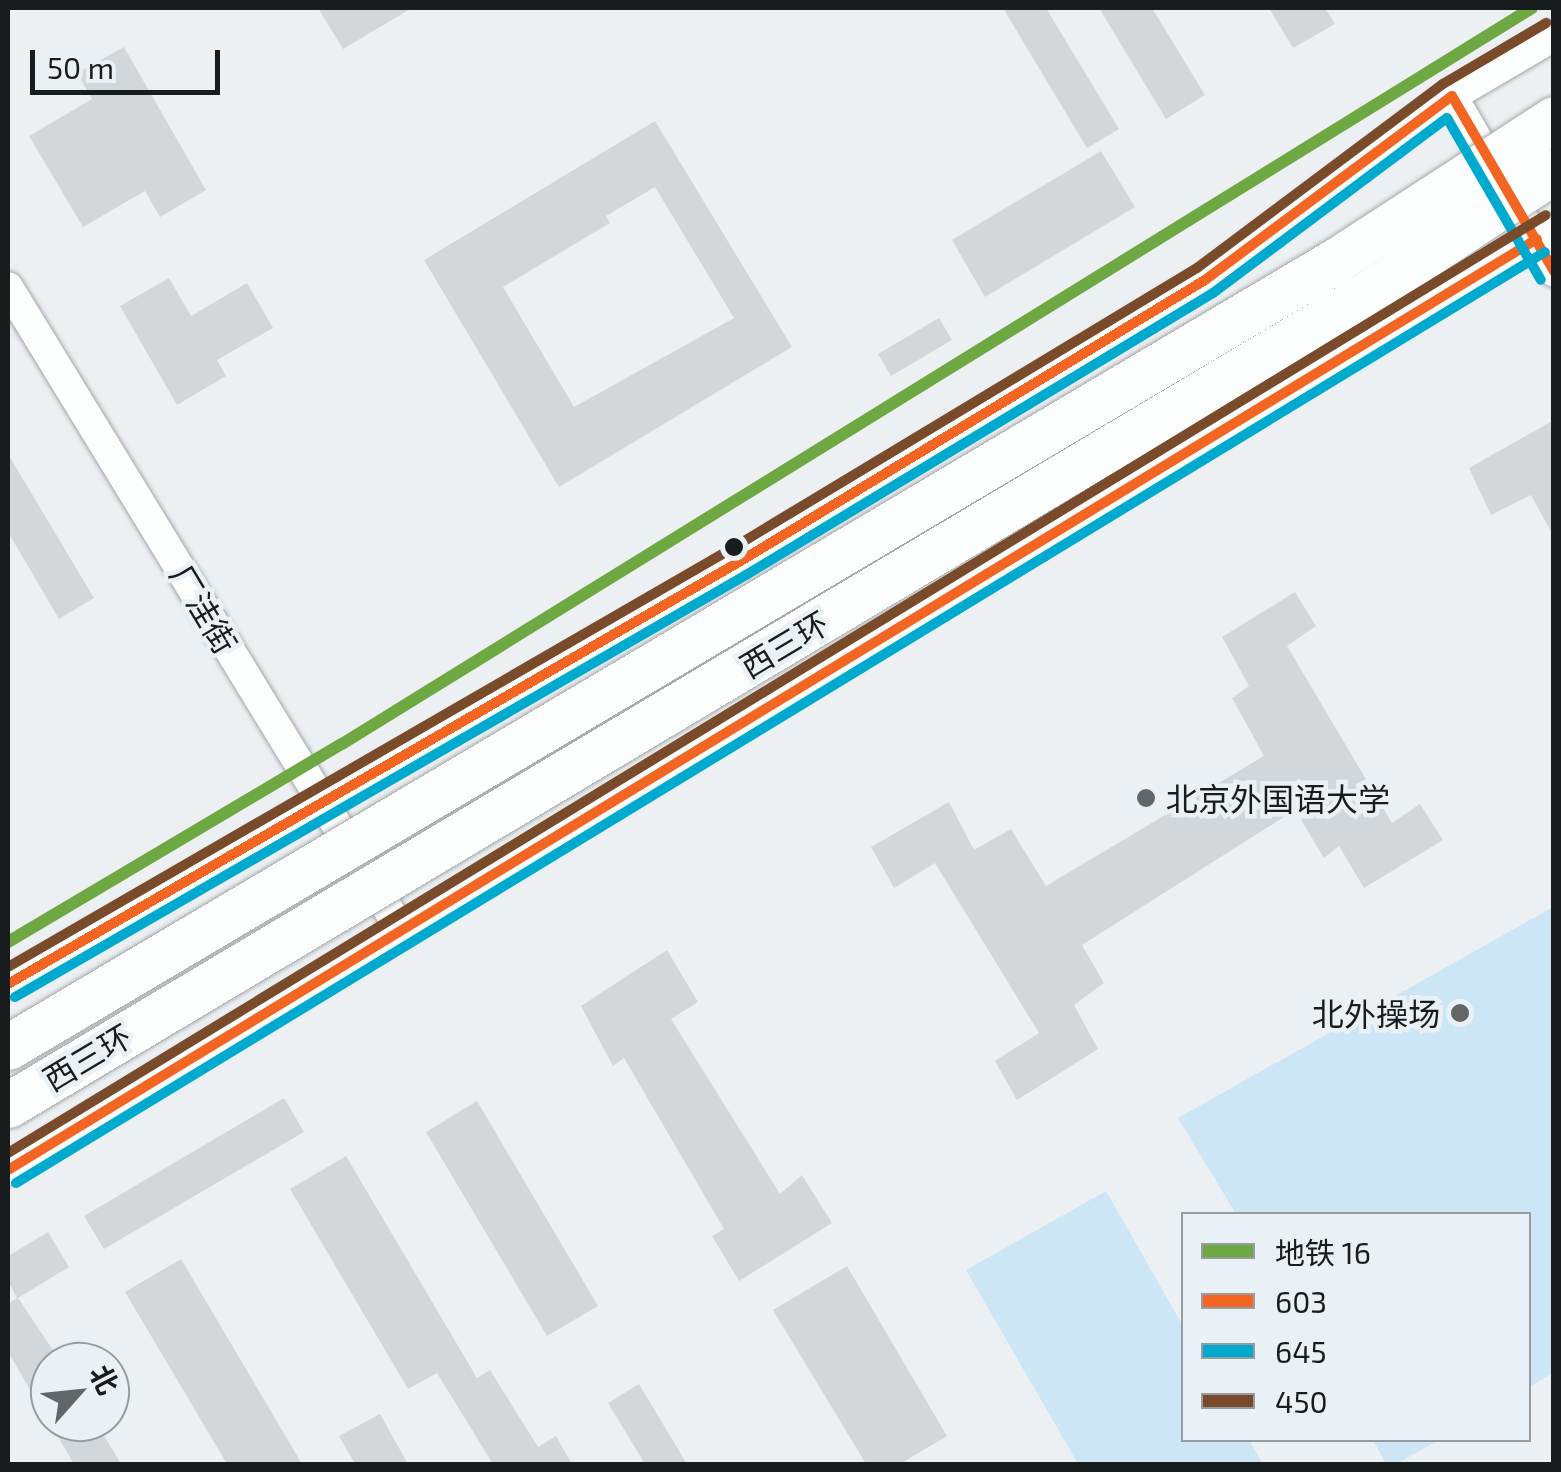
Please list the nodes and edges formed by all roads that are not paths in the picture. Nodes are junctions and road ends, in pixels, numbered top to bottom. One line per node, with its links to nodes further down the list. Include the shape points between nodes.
1 (1554, 36): 2 (street)
2 (1452, 96): 5 (street); 8 (street, via 1205,280 740,562)
3 (1554, 119): 11 (highway, 西三环, bridge, via 1337,260)
4 (1554, 172): 12 (highway, 西三环, bridge, via 1358,300)
5 (1545, 234): 6 (street); 9 (street)
6 (1554, 272)
7 (8, 287): 8 (street, 厂洼街)
8 (321, 802): 9 (street, 厂洼街); 10 (street)
9 (402, 932): 13 (street)
10 (8, 984)
11 (8, 1047)
12 (8, 1104)
13 (8, 1170)

